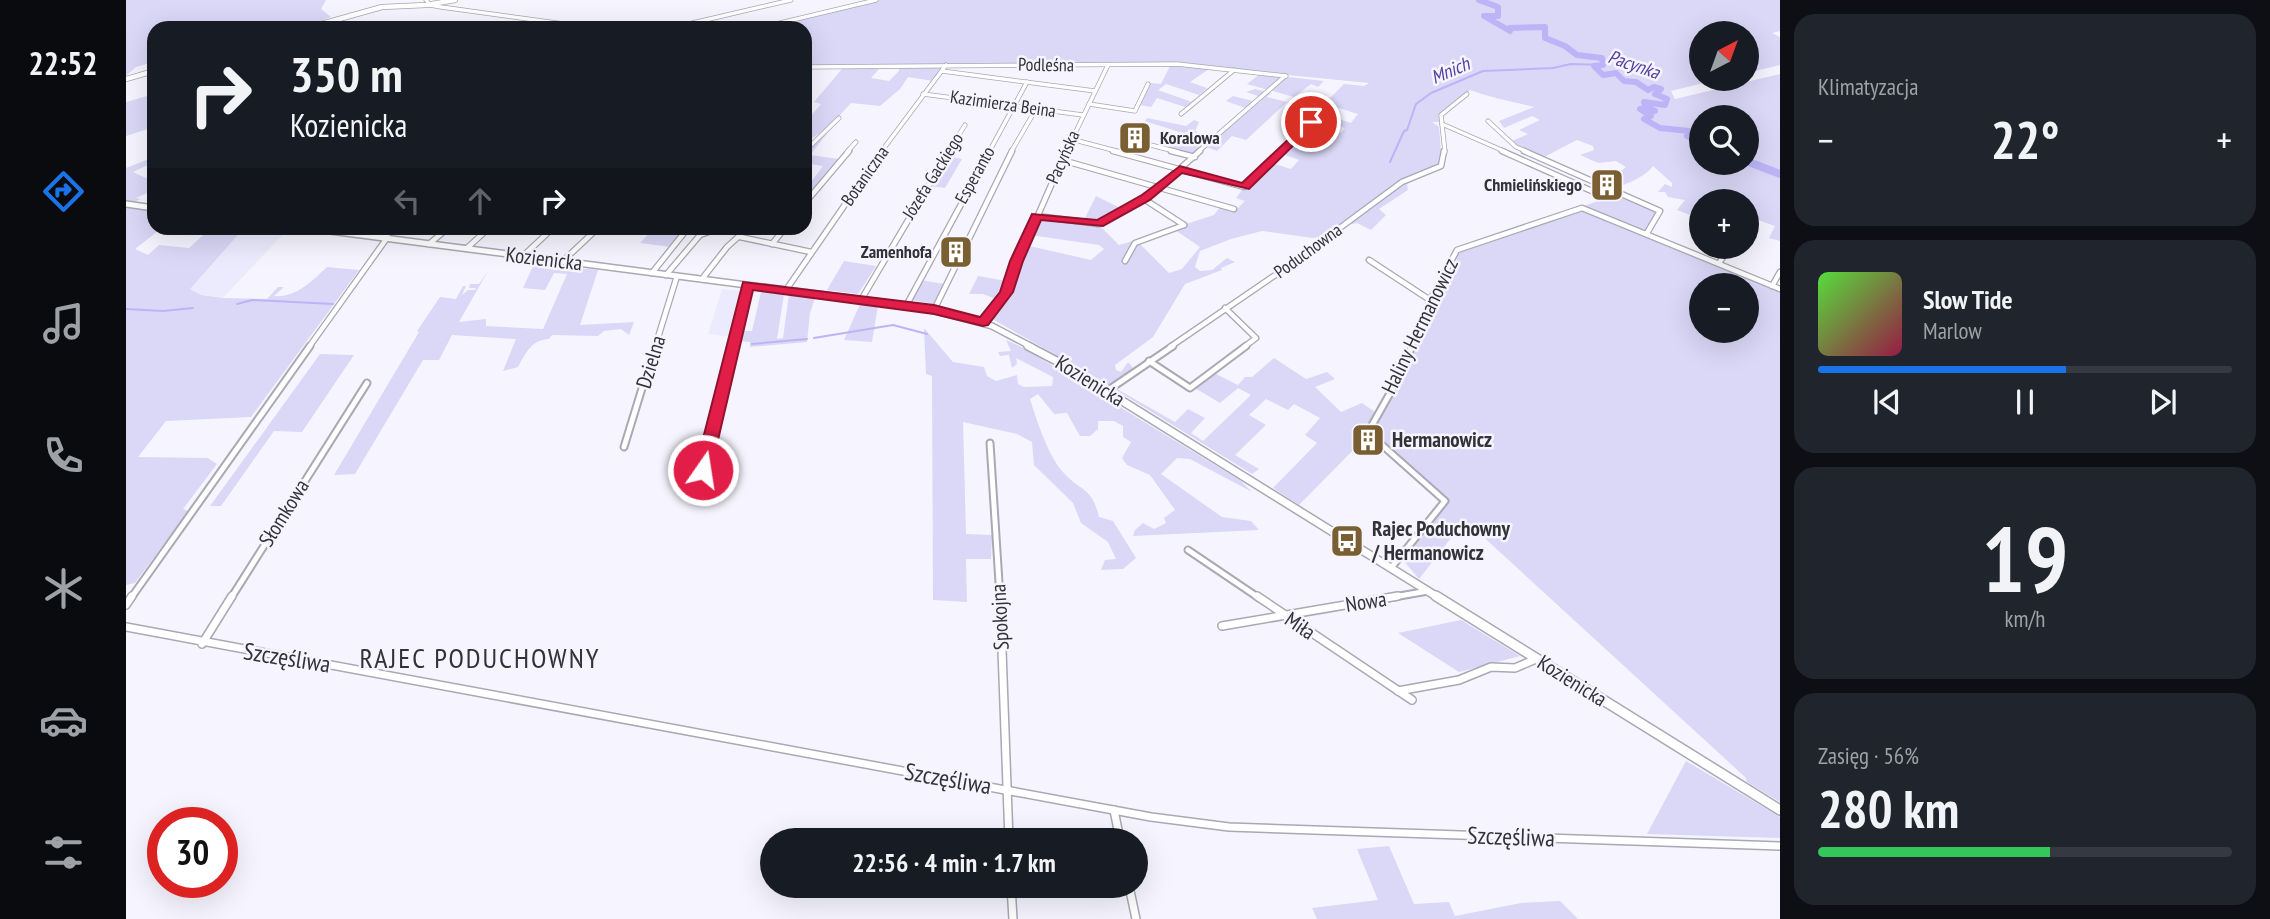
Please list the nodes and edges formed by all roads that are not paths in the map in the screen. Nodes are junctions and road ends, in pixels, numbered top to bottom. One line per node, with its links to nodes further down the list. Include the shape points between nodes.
1 (425, 0): 5 (street)
2 (455, 0): 5 (main road)
3 (791, 0): 8 (street)
4 (876, 0): 9 (street)
5 (430, 5): 6 (main road, via 387,6); 7 (street)
6 (332, 21)
7 (534, 21)
8 (701, 21)
9 (788, 21)
10 (946, 65): 11 (street, Podleśna); 12 (street, Podleśna); 14 (street, Botaniczna)
11 (1108, 65): 13 (street, Podleśna, via 1177,64); 19 (street, Pacyńska)
12 (812, 67)
13 (1234, 70): 26 (street); 36 (street, Podleśna, via 1286,76)
14 (942, 71): 17 (street); 20 (street, Botaniczna)
15 (147, 73): 16 (main road)
16 (126, 79)
17 (1027, 82): 19 (street); 24 (street, Esperanto)
18 (1147, 84): 22 (street, via 1135,111)
19 (1095, 91): 22 (street, Pacyńska)
20 (923, 94): 24 (street, Kazimierza Beina); 62 (street, Botaniczna)
21 (1467, 94): 30 (street, via 1441,115)
22 (1089, 104): 27 (street, Pacyńska)
23 (1328, 105): 38 (street, via 1244,187)
24 (1014, 106): 25 (street, Kazimierza Beina); 80 (street, Esperanto)
25 (1036, 109): 27 (street, Kazimierza Beina); 82 (street)
26 (1181, 114)
27 (1083, 115): 32 (street, Pacyńska)
28 (839, 118): 35 (street)
29 (1488, 121): 47 (street, via 1516,147 1660,211)
30 (1442, 124): 41 (street); 81 (street, Poduchowna, via 1445,157 1441,166 1402,182)
31 (965, 125): 78 (street, Józefa Gackiego)
32 (1072, 139): 37 (street, Pacyńska); 38 (street)
33 (1130, 139): 36 (street)
34 (856, 142): 40 (street)
35 (812, 143)
36 (1195, 157): 38 (street)
37 (1062, 160): 39 (street); 46 (street, Pacyńska)
38 (1180, 169): 39 (street)
39 (1158, 188): 42 (street); 45 (street)
40 (812, 195)
41 (1603, 196)
42 (1144, 198): 46 (street, via 1099,224); 67 (street, via 1184,225 1135,243)
43 (126, 204): 44 (main road)
44 (147, 207)
45 (1234, 209)
46 (1037, 216): 83 (street, Pacyńska, via 1006,292)
47 (1647, 233): 68 (street, Haliny Hermanowicz); 79 (street, Haliny Hermanowicz, via 1593,211 1576,209 1457,250)
48 (362, 235): 58 (main road, Kozienicka)
49 (388, 235): 58 (street)
50 (440, 235): 59 (street)
51 (481, 235): 61 (street)
52 (546, 235): 63 (street)
53 (591, 235): 66 (street)
54 (682, 235): 70 (street)
55 (700, 235): 71 (street)
56 (779, 235): 60 (street)
57 (740, 237): 60 (street); 73 (street)
58 (385, 238): 59 (main road, Kozienicka); 93 (street)
59 (429, 244): 61 (main road, Kozienicka)
60 (772, 244): 62 (street)
61 (467, 248): 63 (main road, Kozienicka)
62 (812, 252): 77 (street, Botaniczna)
63 (523, 256): 66 (main road, Kozienicka)
64 (1722, 259): 68 (street)
65 (1369, 260): 79 (street)
66 (564, 261): 70 (main road, Kozienicka)
67 (1125, 261)
68 (1719, 263): 75 (street, Haliny Hermanowicz)
69 (1780, 272): 75 (street)
70 (652, 273): 71 (main road, Kozienicka)
71 (666, 275): 72 (main road, Kozienicka)
72 (677, 276): 73 (main road, Kozienicka); 88 (street, Dzielna)
73 (702, 279): 74 (main road, Kozienicka)
74 (747, 285): 77 (main road, Kozienicka); 89 (street)
75 (1772, 286): 76 (street, Haliny Hermanowicz)
76 (1780, 289)
77 (786, 290): 78 (main road, Kozienicka)
78 (861, 300): 80 (main road, Kozienicka)
79 (1430, 300): 91 (street, Haliny Hermanowicz, via 1398,379 1371,427 1374,437 1445,501)
80 (906, 306): 82 (main road, Kozienicka)
81 (1225, 309): 84 (street, Poduchowna); 84 (street, via 1256,338 1191,388)
82 (934, 310): 83 (main road, Kozienicka)
83 (983, 322): 86 (main road, Kozienicka)
84 (1149, 361): 86 (street, Poduchowna)
85 (367, 383): 97 (street, Słomkowa)
86 (1107, 391): 91 (main road, Kozienicka)
87 (990, 443): 101 (street, Spokojna)
88 (624, 447)
89 (703, 470)
90 (1188, 550): 94 (street, Miła)
91 (1391, 568): 92 (main road, Kozienicka)
92 (1428, 592): 94 (street, Nowa); 98 (main road, Kozienicka)
93 (126, 605)
94 (1284, 615): 95 (street, Nowa); 99 (street, Miła)
95 (1222, 626)
96 (126, 627): 97 (street, Szczęśliwa)
97 (202, 644): 101 (street, Szczęśliwa)
98 (1536, 659): 99 (street, via 1515,668 1491,667 1459,680); 102 (main road, Kozienicka)
99 (1398, 691): 100 (street, Miła)
100 (1412, 700)
101 (1008, 790): 103 (street, Szczęśliwa); 104 (street)
102 (1778, 808)
103 (1114, 810): 105 (street); 106 (street, Szczęśliwa, via 1229,827)
104 (1009, 828)
105 (1118, 828)
106 (1780, 846)
107 (1012, 898): 109 (street)
108 (1132, 898): 110 (street)
109 (1013, 919)
110 (1136, 919)

